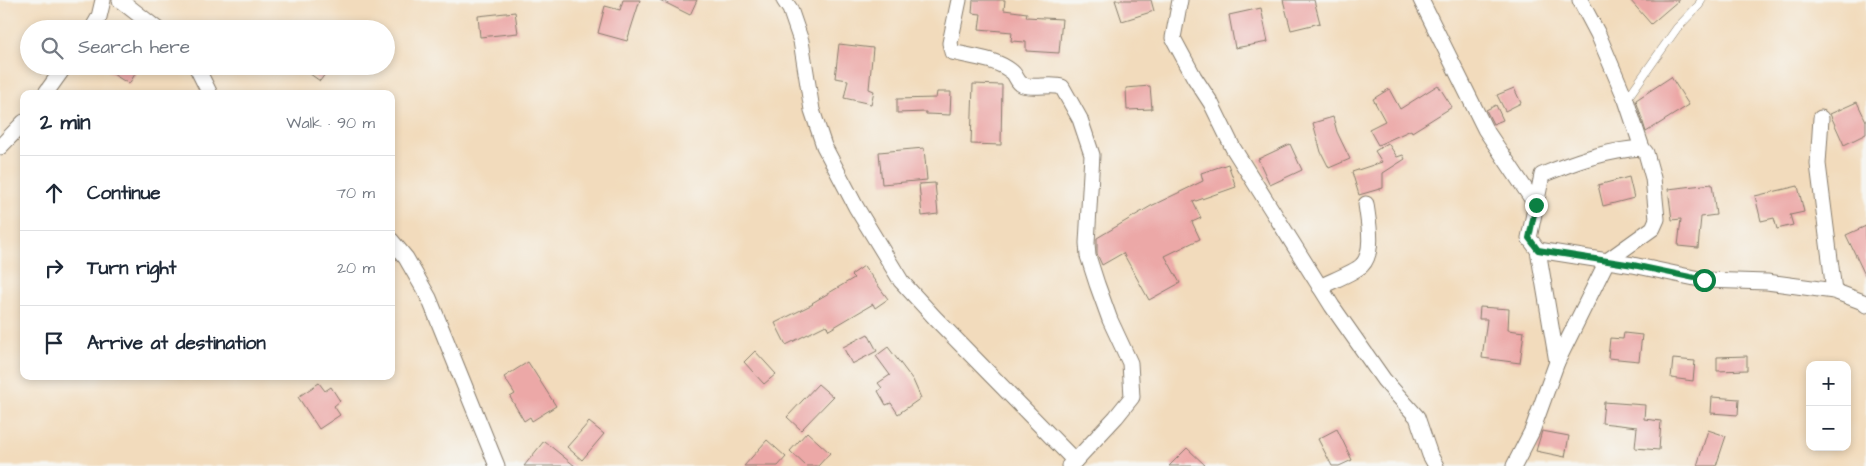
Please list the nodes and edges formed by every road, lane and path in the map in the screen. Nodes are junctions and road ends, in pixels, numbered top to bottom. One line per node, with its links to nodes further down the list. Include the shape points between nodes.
1 (103, 0): 9 (street)
2 (120, 0): 10 (street)
3 (784, 0): 29 (street, via 801,40 812,110 824,146 856,208 901,281)
4 (959, 0): 29 (street, via 950,42 952,52 994,62 1013,72 1018,82 1025,86 1062,87 1080,119 1092,155 1088,256 1110,320 1130,363 1132,397)
5 (1180, 0): 25 (street, via 1172,38 1211,103 1233,148)
6 (1421, 0): 21 (street, via 1485,129)
7 (1580, 0): 15 (street)
8 (1701, 0): 15 (lane)
9 (97, 20)
10 (146, 20)
11 (58, 75): 13 (street)
12 (200, 75): 14 (street)
13 (47, 90)
14 (208, 90)
15 (1626, 100): 19 (street)
16 (1821, 118): 26 (street, via 1818,164)
17 (20, 126): 18 (street)
18 (0, 147)
19 (1642, 148): 21 (street, via 1622,149 1542,175); 24 (street, via 1653,178 1656,219 1652,228)
20 (1366, 204): 25 (street, via 1370,242 1362,266)
21 (1536, 205): 23 (street, via 1529,238)
22 (395, 245): 30 (street, via 429,298)
23 (1538, 250): 24 (street); 28 (street)
24 (1607, 261): 26 (street, via 1704,280 1767,282); 28 (street)
25 (1320, 287): 31 (street, via 1384,380 1416,417)
26 (1834, 292): 27 (street)
27 (1866, 305)
28 (1556, 362): 32 (street, via 1532,431)
29 (1072, 464)
30 (497, 466)
31 (1436, 466)
32 (1514, 466)

